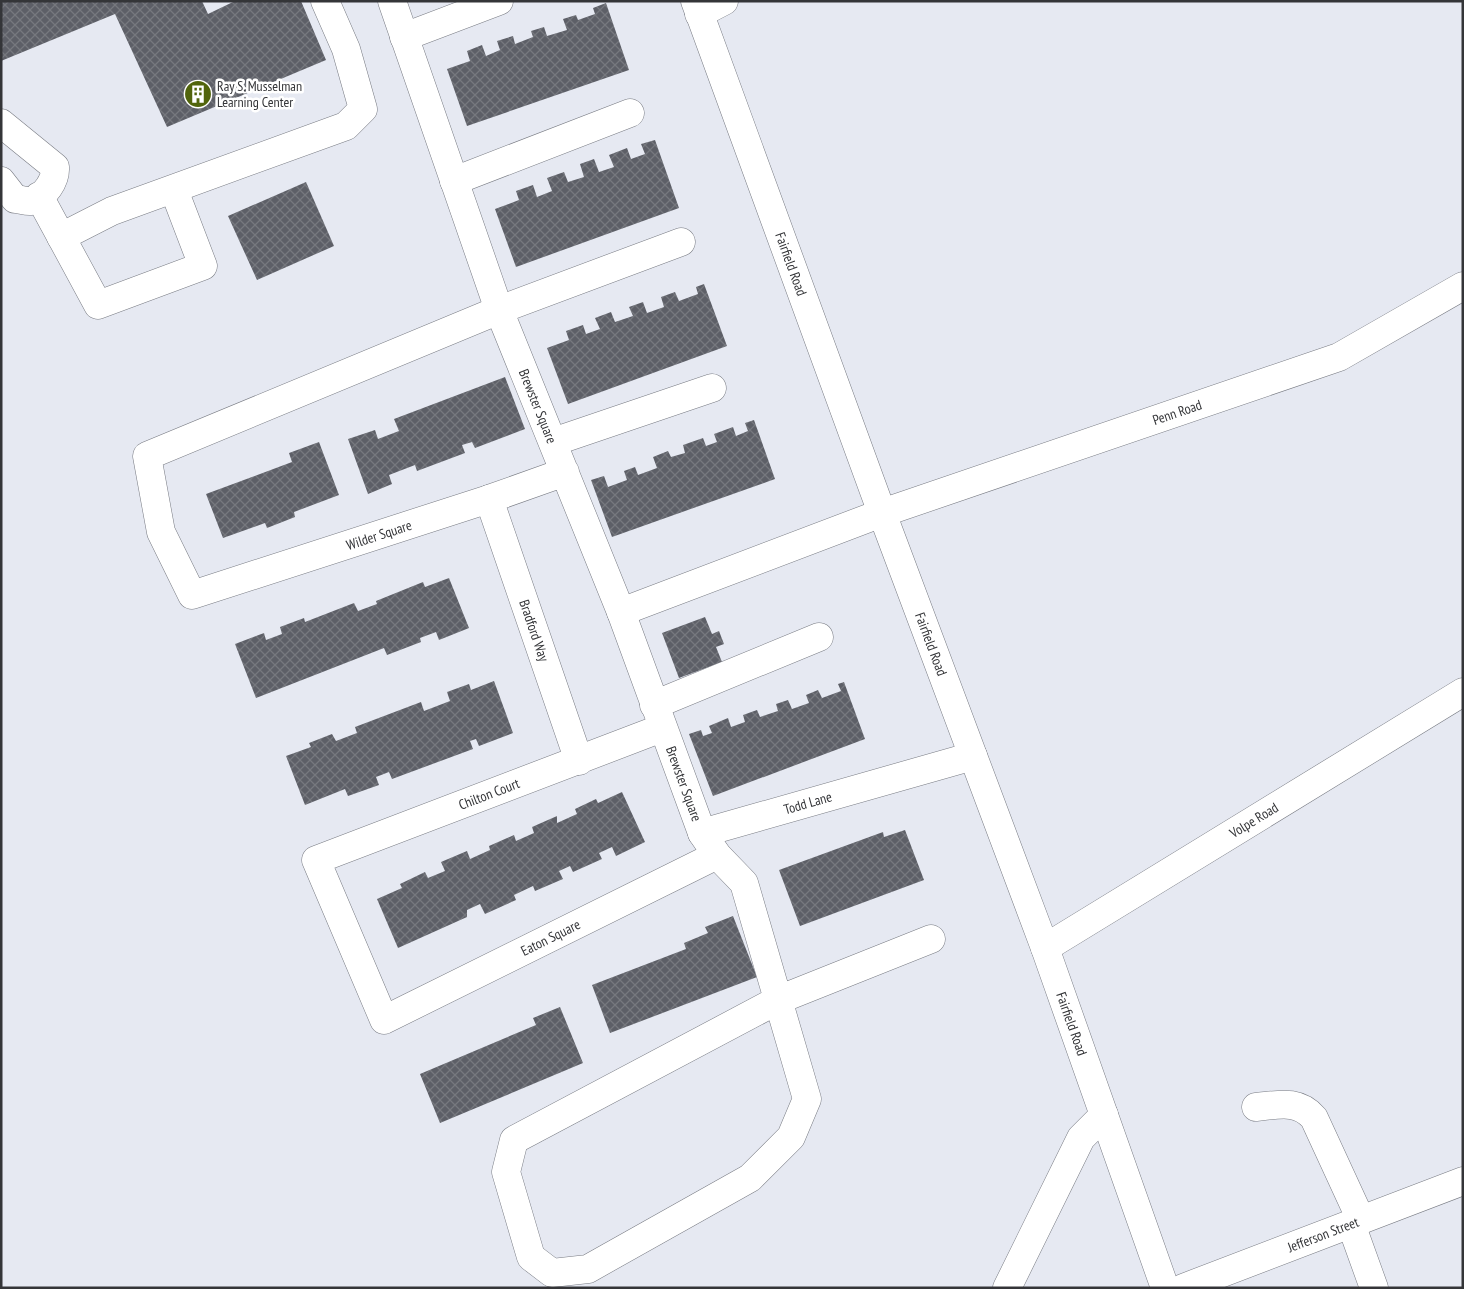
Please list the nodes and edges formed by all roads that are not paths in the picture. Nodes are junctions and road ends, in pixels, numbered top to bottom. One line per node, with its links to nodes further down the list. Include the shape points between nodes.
1 (325, 1): 11 (street, via 346,49 363,109 346,126)
2 (392, 1): 6 (street, Brewster Square)
3 (499, 1): 6 (street)
4 (724, 1): 5 (street)
5 (697, 8): 21 (street, Fairfield Road)
6 (404, 38): 10 (street, Brewster Square)
7 (630, 113): 10 (street)
8 (1, 123): 12 (street, via 55,167 56,176)
9 (1, 181): 12 (street, via 15,199 31,201)
10 (454, 181): 16 (street, Brewster Square)
11 (174, 190): 13 (street, via 112,211); 13 (street, via 204,266 98,305)
12 (39, 196): 13 (street)
13 (61, 237)
14 (681, 242): 16 (street)
15 (1463, 286): 21 (street, Penn Road, via 1339,357)
16 (499, 310): 18 (street, Brewster Square); 20 (street, Wilder Square, via 148,456 161,532 192,595)
17 (712, 388): 18 (street)
18 (553, 442): 19 (street, Brewster Square)
19 (565, 472): 20 (street, Wilder Square); 22 (street, Brewster Square)
20 (489, 499): 27 (street, Bradford Way)
21 (882, 513): 22 (street, Penn Road); 26 (street, Fairfield Road)
22 (621, 612): 25 (street, Brewster Square)
23 (819, 637): 25 (street, Chilton Court)
24 (1463, 692): 31 (street, Volpe Road)
25 (658, 717): 27 (street, Chilton Court); 28 (street, Brewster Square)
26 (973, 756): 28 (street, Todd Lane); 31 (street, Fairfield Road)
27 (579, 761): 33 (street, Chilton Court, via 316,860)
28 (702, 833): 29 (street, Brewster Square)
29 (717, 855): 32 (street, Brewster Square, via 744,883); 33 (street, Eaton Square)
30 (932, 939): 32 (street)
31 (1045, 948): 35 (street, Fairfield Road)
32 (778, 1000): 32 (street, via 807,1099 791,1137 750,1178 588,1268 552,1273 531,1258 506,1172 514,1140)
33 (384, 1020)
34 (1256, 1107): 37 (street, via 1286,1104 1308,1110)
35 (1104, 1115): 38 (street, via 1081,1138); 39 (street, Fairfield Road)
36 (1463, 1181): 37 (street, Jefferson Street)
37 (1356, 1222): 40 (street, Jefferson Street); 41 (street)
38 (1007, 1288)
39 (1165, 1288)
40 (1183, 1288)
41 (1374, 1288)

